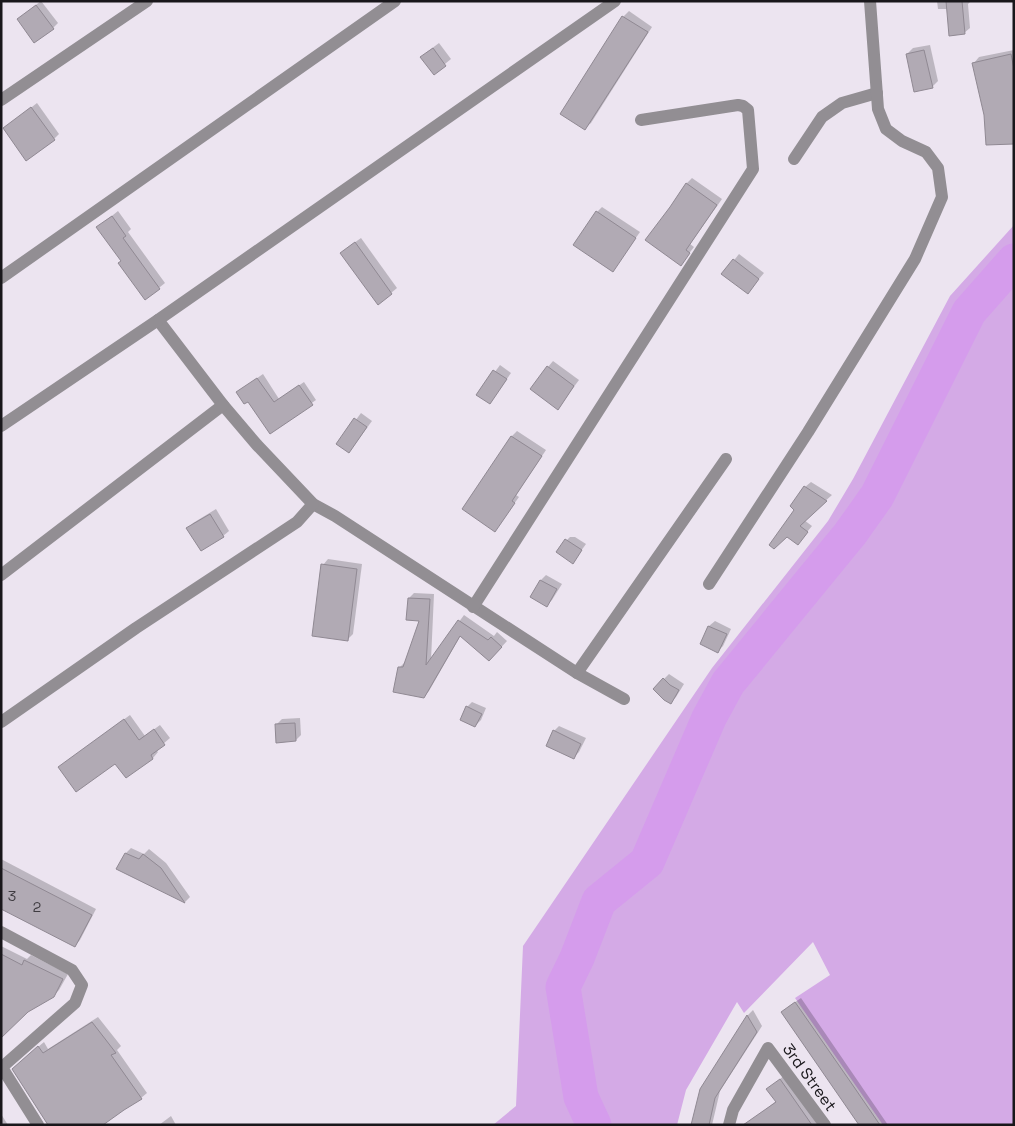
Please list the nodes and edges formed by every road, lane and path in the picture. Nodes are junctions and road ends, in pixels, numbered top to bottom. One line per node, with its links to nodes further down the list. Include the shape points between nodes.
1 (147, 1): 6 (street)
2 (395, 1): 9 (street)
3 (614, 1): 10 (street)
4 (870, 1): 5 (street)
5 (877, 93): 8 (street, via 842,103 822,117); 16 (street, via 878,109 886,129 902,142 926,152 938,168 942,197 915,260)
6 (1, 100)
7 (641, 120): 17 (street, via 743,106 748,110 753,169)
8 (794, 159)
9 (1, 278)
10 (158, 320): 11 (street); 12 (street)
11 (222, 405): 14 (street); 15 (street)
12 (1, 426)
13 (726, 459): 18 (street)
14 (313, 504): 17 (street); 20 (street, via 298,522 136,628)
15 (1, 575)
16 (709, 584)
17 (472, 607): 18 (street)
18 (577, 673): 19 (street)
19 (624, 699)
20 (1, 722)
21 (1, 932): 22 (street, via 72,970 82,985 75,1003)
22 (2, 1067): 23 (street)
23 (38, 1125)
24 (730, 1125): 25 (street, 3rd Street, via 733,1110 768,1048)
25 (825, 1125)

